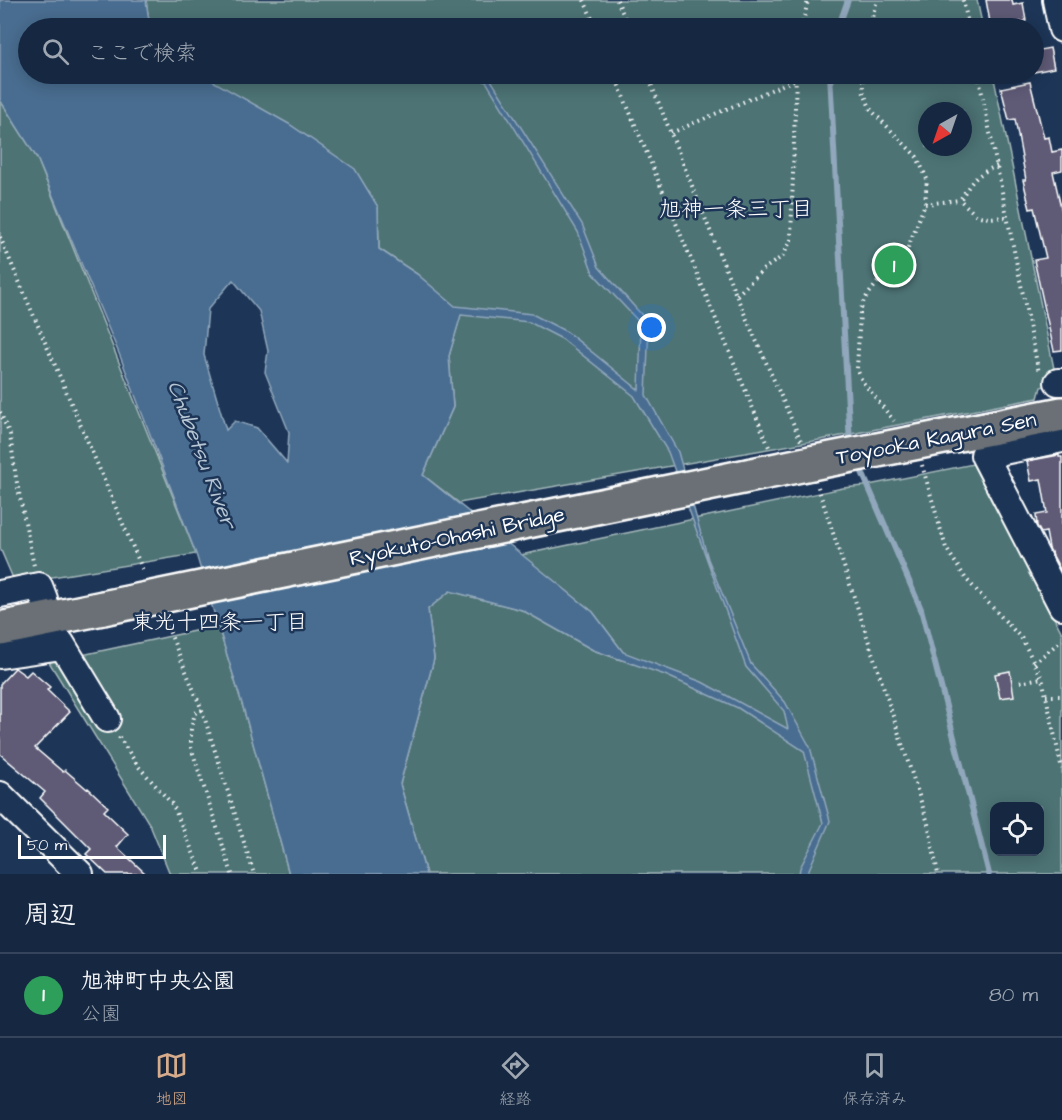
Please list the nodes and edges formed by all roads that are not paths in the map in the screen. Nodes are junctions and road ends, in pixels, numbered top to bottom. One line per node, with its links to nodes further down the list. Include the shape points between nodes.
1 (1056, 0): 2 (street)
2 (1062, 29)
3 (1061, 393): 5 (main road, Toyooka Kagura Sen)
4 (1062, 439): 6 (street, via 984,455)
5 (811, 463): 10 (main road, Ryokuto-Ohashi Bridge, bridge)
6 (1055, 579): 9 (street)
7 (41, 593): 8 (street)
8 (0, 594)
9 (1062, 606)
10 (0, 629)
11 (0, 655): 12 (street, via 61,645)
12 (107, 719)
13 (0, 795): 14 (street)
14 (80, 874)

